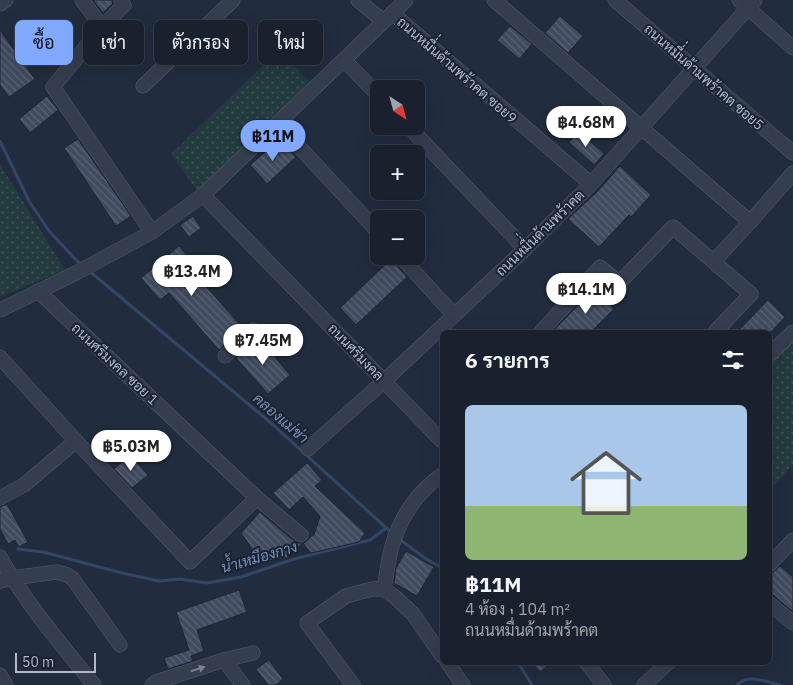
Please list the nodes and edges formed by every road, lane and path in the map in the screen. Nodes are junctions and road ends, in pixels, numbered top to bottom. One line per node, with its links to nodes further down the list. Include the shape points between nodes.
1 (6, 0): 10 (street)
2 (82, 0): 12 (street)
3 (233, 0): 18 (street)
4 (358, 0): 11 (street, ถนนหมื่่นด้ามพร้าคต ซอย9)
5 (406, 0): 11 (street)
6 (494, 0): 21 (street)
7 (615, 0): 17 (street, ถนนหมื่่นด้ามพร้าคต ซอย5)
8 (123, 2): 13 (street)
9 (748, 3): 14 (street); 17 (street, ถนนหมื่่นด้ามพร้าคต)
10 (0, 4)
11 (387, 18): 16 (street); 25 (street, ถนนหมื่่นด้ามพร้าคต ซอย9)
12 (96, 20)
13 (108, 20)
14 (793, 48)
15 (83, 51): 29 (street, via 53,87)
16 (344, 60): 19 (street); 20 (street)
17 (695, 68): 21 (street, ถนนหมื่่นด้ามพร้าคต); 23 (street, ถนนหมื่่นด้ามพร้าคต ซอย5)
18 (143, 86)
19 (370, 87)
20 (278, 124): 26 (street); 28 (street)
21 (642, 128): 25 (street, ถนนหมื่่นด้ามพร้าคต); 27 (street)
22 (417, 135): 30 (street)
23 (793, 154)
24 (793, 173): 27 (street)
25 (591, 184): 30 (street, ถนนหมื่่นด้ามพร้าคต)
26 (203, 195): 29 (street); 43 (street, ถนนศรีมงคล)
27 (750, 222): 31 (street)
28 (370, 224)
29 (152, 232): 33 (street)
30 (525, 249): 35 (street, ถนนหมื่่นด้ามพร้าคต)
31 (714, 261): 37 (street, via 673,227 619,283 600,267); 38 (street, via 751,294)
32 (408, 265): 35 (street)
33 (38, 291): 34 (street); 49 (street, ถนนศรีมงคล ซอย 1)
34 (0, 310)
35 (454, 315): 43 (street, ถนนหมื่่นด้ามพร้าคต)
36 (253, 330): 41 (street)
37 (543, 330)
38 (717, 330)
39 (793, 332): 40 (street)
40 (772, 352)
41 (226, 356)
42 (0, 357): 45 (street)
43 (384, 381): 44 (street, ถนนศรีมงคล); 46 (street, ถนนหมื่่นด้ามพร้าคต)
44 (440, 439)
45 (76, 441): 48 (street, via 24,485); 49 (street, via 190,562)
46 (308, 449)
47 (440, 482): 55 (street, via 412,505 398,529)
48 (0, 498)
49 (258, 498): 50 (street, ถนนศรีมงคล ซอย 1)
50 (301, 535)
51 (793, 540): 53 (street)
52 (1, 561): 54 (street)
53 (772, 562)
54 (6, 579): 58 (street, via 57,572 67,575); 68 (street)
55 (384, 589): 60 (street, via 413,614); 71 (street, via 346,596 307,623)
56 (772, 606): 57 (street)
57 (793, 623)
58 (120, 645)
59 (253, 653): 61 (street)
60 (440, 653)
61 (224, 660): 69 (street, one-way to 61); 70 (street)
62 (449, 665): 72 (street)
63 (588, 665): 73 (street)
64 (666, 665): 66 (street)
65 (0, 675): 67 (street)
66 (648, 684)
67 (6, 685)
68 (94, 685)
69 (152, 685)
70 (243, 685)
71 (353, 685)
72 (463, 685)
73 (604, 685)

